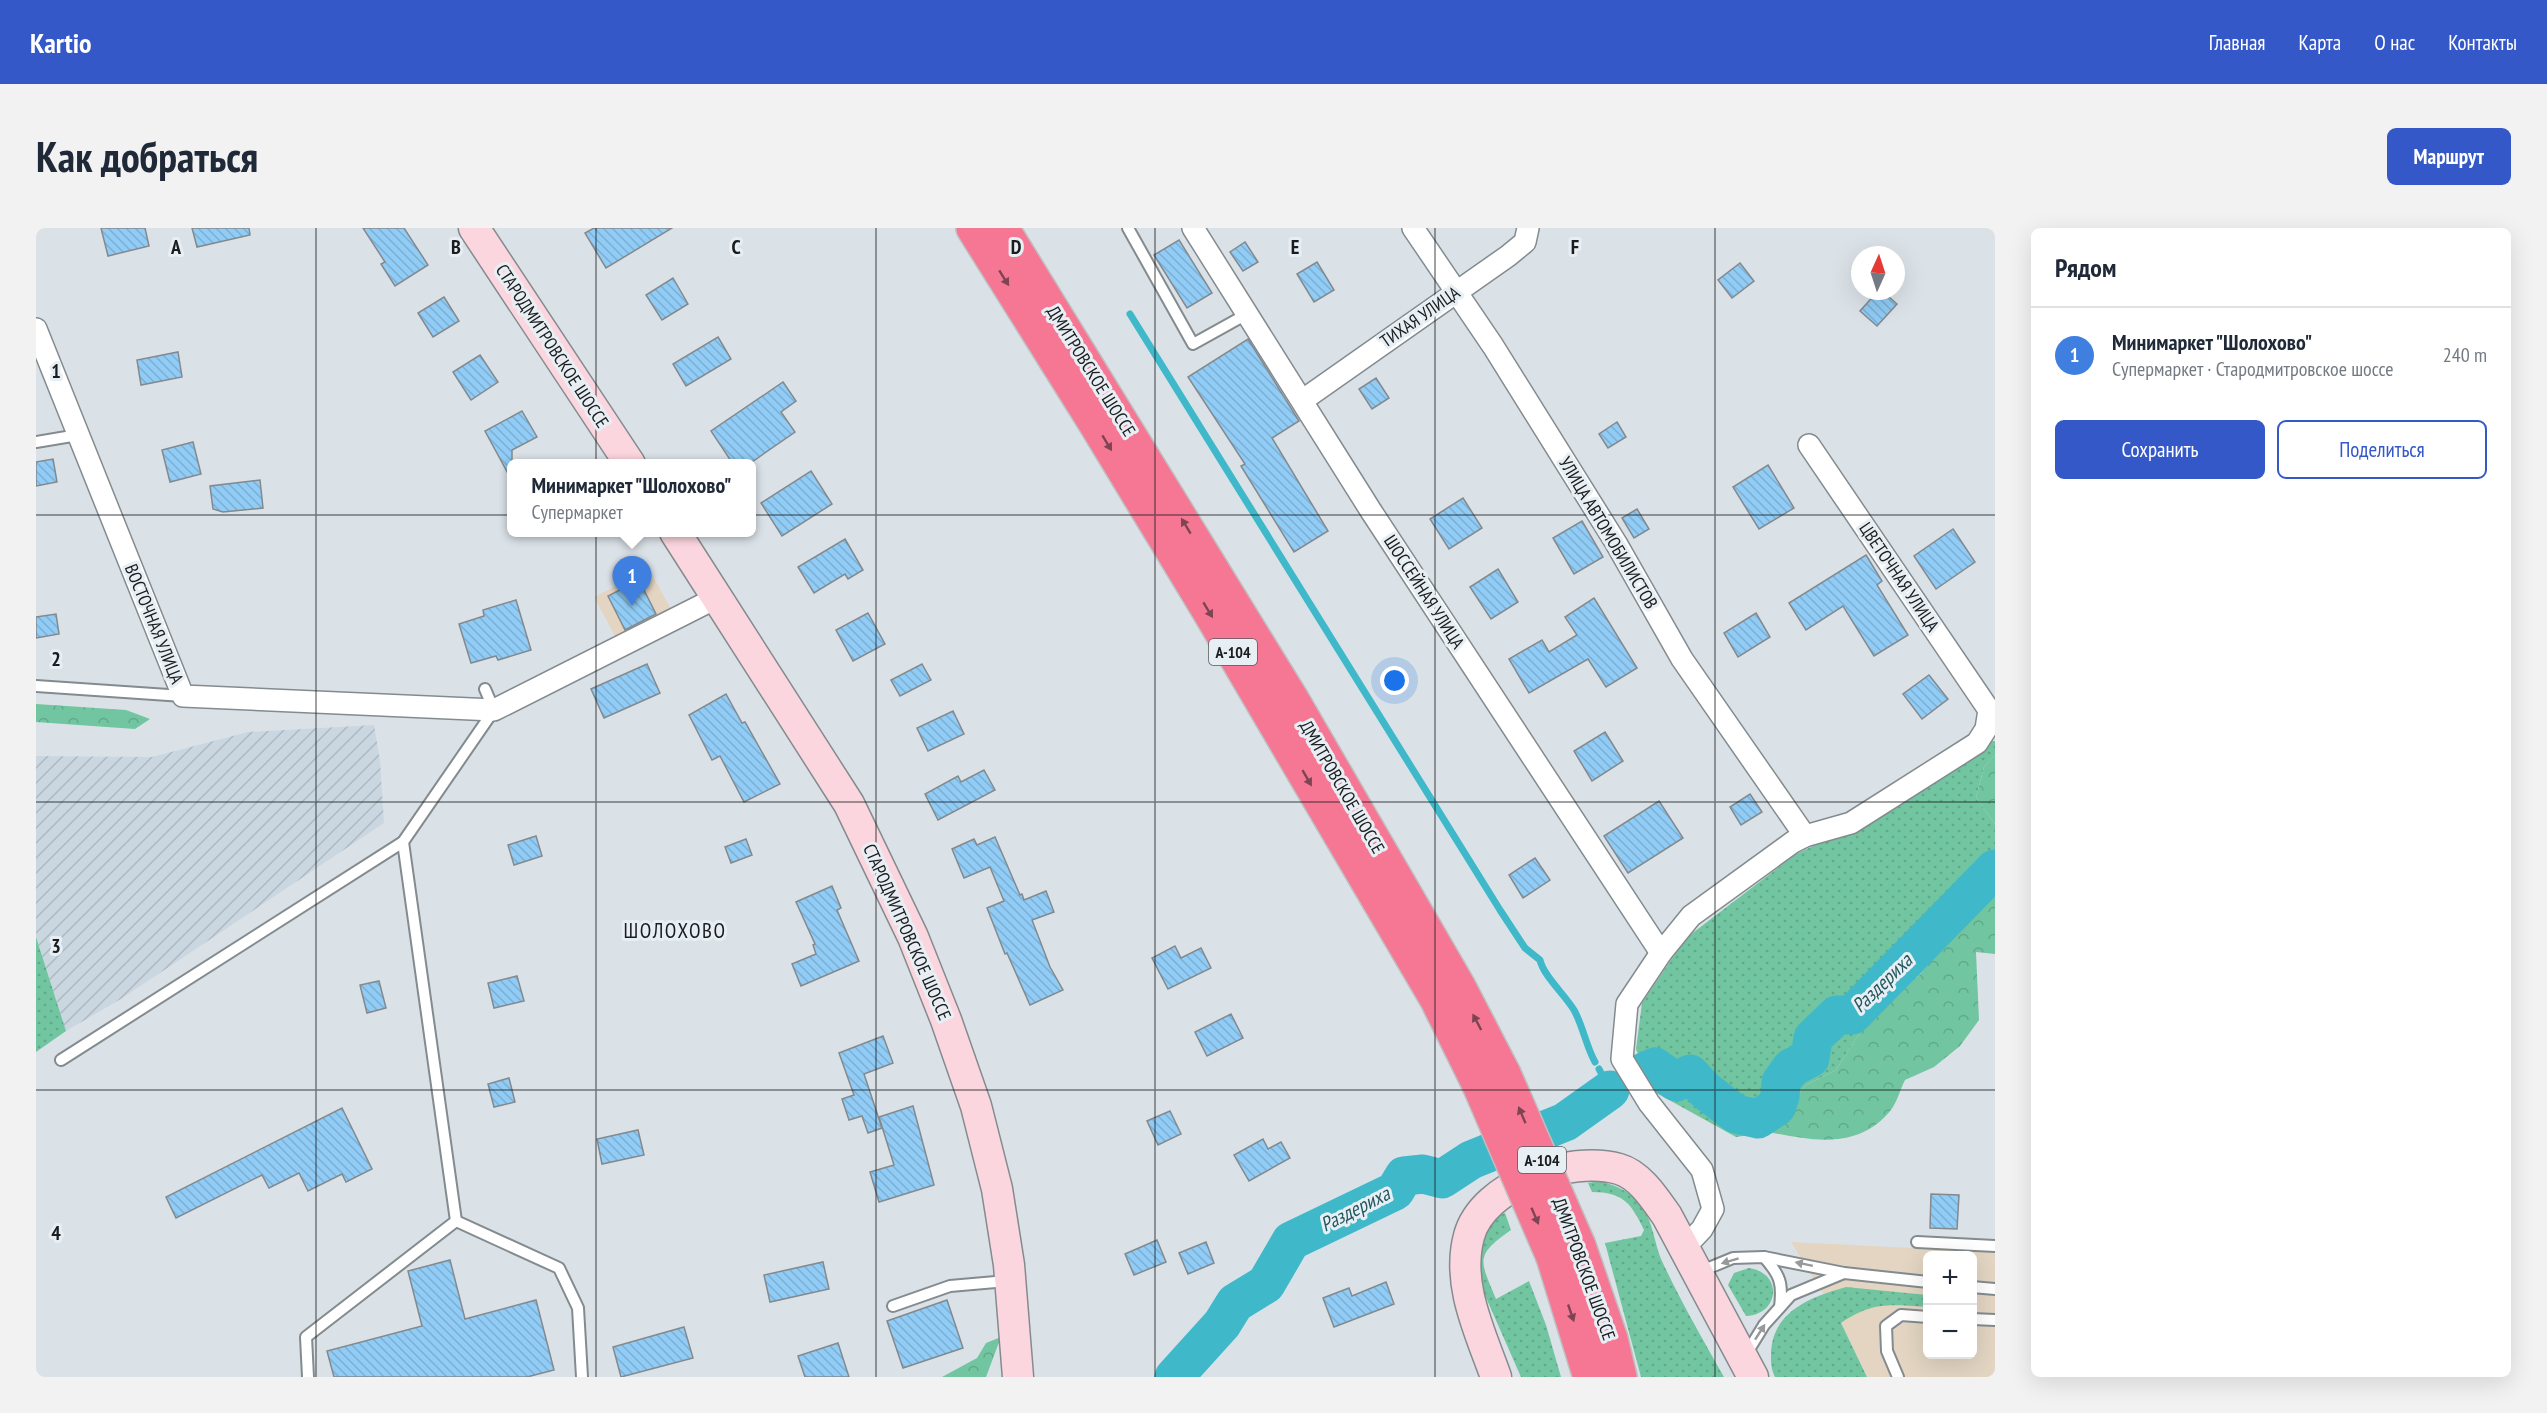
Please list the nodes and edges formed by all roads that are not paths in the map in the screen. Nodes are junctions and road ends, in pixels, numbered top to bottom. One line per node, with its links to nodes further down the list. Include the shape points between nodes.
1 (474, 228): 15 (street, СТАРОДМИТРОВСКОЕ ШОССЕ)
2 (972, 228): 26 (highway, ДМИТРОВСКОЕ ШОССЕ / А-104, one-way to 26, via 1210,613 1437,1000)
3 (1002, 228): 26 (highway, ДМИТРОВСКОЕ ШОССЕ / А-104, one-way to 3, via 1459,987 1293,701)
4 (1128, 228): 9 (lane, via 1193,344)
5 (1193, 228): 9 (street, ШОССЕЙНАЯ УЛИЦА)
6 (1413, 228): 8 (street, УЛИЦА АВТОМОБИЛИСТОВ)
7 (1528, 228): 8 (street, ТИХАЯ УЛИЦА, via 1525,242)
8 (1456, 291): 11 (street, ТИХАЯ УЛИЦА); 22 (street, УЛИЦА АВТОМОБИЛИСТОВ, via 1616,543 1682,659)
9 (1247, 314): 11 (street, ШОССЕЙНАЯ УЛИЦА)
10 (36, 329): 12 (street, ВОСТОЧНАЯ УЛИЦА)
11 (1303, 400): 24 (street, ШОССЕЙНАЯ УЛИЦА, via 1371,511)
12 (78, 435): 13 (lane); 20 (street, ВОСТОЧНАЯ УЛИЦА)
13 (36, 442)
14 (1809, 445): 22 (street, ЦВЕТОЧНАЯ УЛИЦА, via 1989,710 1986,729 1977,743 1851,823)
15 (627, 459)
16 (678, 537): 17 (street, СТАРОДМИТРОВСКОЕ ШОССЕ)
17 (718, 597): 21 (street); 34 (street, СТАРОДМИТРОВСКОЕ ШОССЕ, via 849,804 913,937 976,1106 998,1189)
18 (36, 686): 20 (lane)
19 (485, 689): 21 (lane)
20 (183, 696): 21 (street, ВОСТОЧНАЯ УЛИЦА)
21 (494, 710): 23 (lane)
22 (1805, 836): 24 (street, via 1691,916)
23 (403, 842): 25 (lane); 27 (lane)
24 (1660, 953): 32 (street, via 1627,1004 1622,1059 1649,1103 1702,1170 1713,1209)
25 (61, 1060)
26 (1492, 1079): 30 (highway, ДМИТРОВСКОЕ ШОССЕ / А-104, bridge)
27 (456, 1221): 45 (lane, via 306,1338); 46 (lane, via 559,1268 578,1308)
28 (1917, 1242): 29 (lane)
29 (1995, 1246)
30 (1566, 1252): 48 (highway, ДМИТРОВСКОЕ ШОССЕ / А-104, one-way to 48); 49 (highway, ДМИТРОВСКОЕ ШОССЕ / А-104, via 1611,1339)
31 (1764, 1257): 32 (lane, one-way to 32); 33 (lane, one-way to 31); 39 (lane, via 1782,1286)
32 (1690, 1261): 43 (street); 47 (street, via 1650,1191 1621,1169 1567,1166 1511,1187 1476,1218 1465,1265 1468,1298)
33 (1844, 1273): 35 (lane); 39 (lane, via 1791,1296)
34 (1010, 1281): 38 (lane, via 950,1286); 44 (street, СТАРОДМИТРОВСКОЕ ШОССЕ)
35 (1923, 1281)
36 (1977, 1287): 37 (lane)
37 (1995, 1289)
38 (893, 1306)
39 (1780, 1307): 43 (lane, one-way to 39, via 1764,1325)
40 (1923, 1317): 50 (lane, via 1901,1315 1886,1326 1887,1351)
41 (1977, 1319): 42 (lane)
42 (1995, 1320)
43 (1748, 1368)
44 (1017, 1371)
45 (308, 1377)
46 (582, 1377)
47 (1496, 1377)
48 (1590, 1377)
49 (1620, 1377)
50 (1898, 1377)

